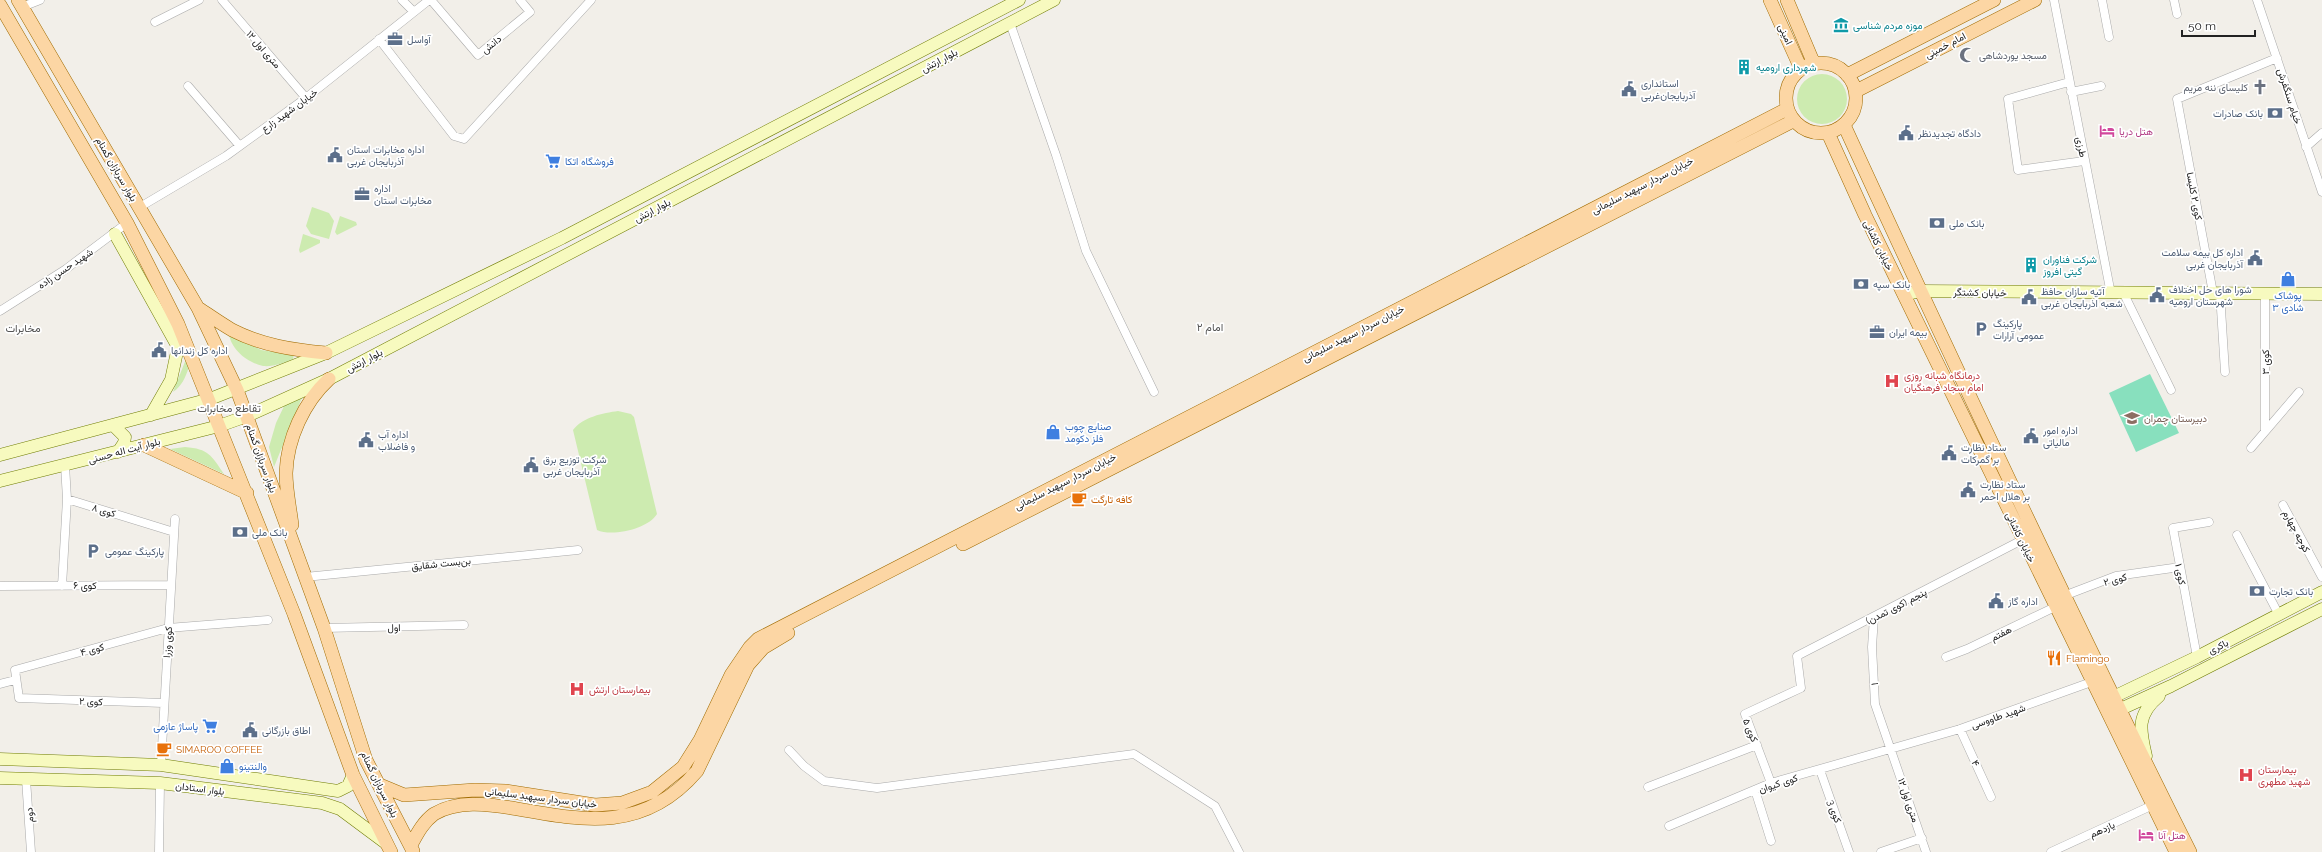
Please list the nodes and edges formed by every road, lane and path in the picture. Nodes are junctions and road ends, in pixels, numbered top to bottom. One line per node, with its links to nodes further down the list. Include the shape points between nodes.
1 (40, 0): 19 (street)
2 (199, 0): 24 (street)
3 (222, 0): 36 (street, ۱۲ متری اول)
4 (402, 0): 22 (street)
5 (430, 0): 6 (street, دانش, via 478,55 530,12); 22 (street, خیابان شهید زارع)
6 (520, 0)
7 (590, 0): 27 (street, via 464,139 454,136)
8 (1019, 0): 21 (main road, بلوار ارتش)
9 (1054, 0): 25 (main road, بلوار ارتش)
10 (1770, 0): 29 (main road, امینی)
11 (1787, 0): 29 (main road, امینی)
12 (1994, 0): 30 (main road, امام خمینی)
13 (2036, 0): 18 (main road, امام خمینی)
14 (2054, 0): 31 (street, طرزی)
15 (2102, 0): 26 (street)
16 (2174, 0): 23 (street)
17 (2257, 0): 28 (street, خیام سنگفرش)
18 (2021, 3): 34 (main road, امام خمینی)
19 (20, 4): 46 (main road, بلوار سربازان گمنام)
20 (1, 8): 47 (main road, بلوار سربازان گمنام)
21 (1002, 8): 25 (main road); 49 (main road, بلوار ارتش)
22 (414, 12): 27 (street, خیابان شهید زارع)
23 (2177, 14)
24 (155, 22)
25 (1010, 23): 50 (main road, بلوار ارتش); 69 (street, via 1086,251)
26 (2109, 37)
27 (379, 39): 36 (street, خیابان شهید زارع)
28 (2277, 58): 43 (street, خیام سنگفرش); 53 (street, کوی ۲ کلیسا, via 2177,99)
29 (1808, 66): 30 (main road, via 1832,65); 37 (main road, via 1795,74 1786,89)
30 (1848, 75): 34 (main road)
31 (2069, 82): 35 (street, طرزی); 44 (street, via 2008,99 2018,170)
32 (188, 86): 42 (street)
33 (2101, 86): 35 (street)
34 (1856, 91): 39 (main road, via 1854,110)
35 (2071, 92): 44 (street, طرزی)
36 (306, 98): 42 (street, خیابان شهید زارع)
37 (1787, 109): 38 (main road); 133 (main road, خیابان سردار سپهبد سلیمانی, via 758,639 731,675 691,756 678,772 652,792 622,803 595,805 498,791 475,790 404,796)
38 (1793, 121): 40 (main road, via 1812,133); 142 (main road, خیابان سردار سپهبد سلیمانی, via 763,648 748,665 697,771 667,800 622,818 596,819 484,804 456,807 435,814 424,823)
39 (1844, 125): 40 (main road); 52 (main road)
40 (1828, 133): 58 (main road, خیابان کاشانی)
41 (2322, 133): 43 (street)
42 (239, 145): 46 (street, خیابان شهید زارع)
43 (2306, 147): 45 (street, خیام سنگفرش)
44 (2084, 161): 54 (street, طرزی)
45 (2322, 192)
46 (140, 208): 60 (main road, بلوار سربازان گمنام)
47 (127, 223): 48 (street, شهید حسن زاده); 62 (main road, بلوار سربازان گمنام)
48 (115, 234): 61 (street, شهید حسن زاده); 63 (main road)
49 (562, 238): 50 (main road); 51 (main road, بلوار ارتش)
50 (570, 253): 59 (main road, بلوار ارتش)
51 (475, 280): 59 (main road); 64 (main road, بلوار ارتش)
52 (1920, 291): 54 (main road, خیابان کشتگر); 58 (main road, خیابان کشتگر); 100 (main road)
53 (2217, 293): 55 (main road, خیابان کشتگر); 56 (main road, خیابان کشتگر); 65 (street)
54 (2111, 294): 55 (main road, خیابان کشتگر)
55 (2124, 294): 68 (street)
56 (2265, 294): 57 (main road, خیابان کشتگر); 76 (street, کوی ۳)
57 (2322, 294)
58 (1904, 295): 90 (main road, خیابان کاشانی)
59 (482, 297): 66 (main road, بلوار ارتش)
60 (198, 308): 64 (main road, via 232,330 263,343); 67 (main road, بلوار سربازان گمنام)
61 (0, 311)
62 (178, 324): 63 (main road); 71 (main road, بلوار سربازان گمنام)
63 (178, 347): 72 (main road, via 171,380)
64 (326, 353): 67 (main road, بلوار ارتش)
65 (2225, 372)
66 (329, 379): 73 (main road, بلوار ارتش); 91 (main road, via 307,406 296,428 289,456 286,472)
67 (237, 390): 71 (main road); 73 (main road, بلوار سربازان گمنام)
68 (2171, 390)
69 (1154, 392)
70 (2299, 392): 76 (street)
71 (210, 399): 72 (main road); 75 (main road, بلوار سربازان گمنام)
72 (151, 415): 74 (main road)
73 (247, 416): 75 (main road, بلوار آیت اله حسنی); 91 (main road, بلوار سربازان گمنام)
74 (113, 425): 79 (main road, via 125,437); 80 (main road)
75 (219, 426): 77 (main road, بلوار آیت اله حسنی); 83 (main road, بلوار سربازان گمنام)
76 (2265, 431): 78 (street)
77 (144, 445): 79 (main road, بلوار آیت اله حسنی); 83 (main road)
78 (2252, 448)
79 (118, 452): 81 (main road, بلوار آیت اله حسنی)
80 (1, 453)
81 (65, 465): 82 (main road, بلوار آیت اله حسنی); 84 (street)
82 (0, 481)
83 (247, 493): 128 (main road, بلوار سربازان گمنام)
84 (67, 499): 88 (street, کوی ۸); 98 (street)
85 (2283, 505): 95 (street, کوچه چهارم)
86 (175, 519): 88 (street, کوی وزرا)
87 (2209, 522): 93 (street, کوی ۱, via 2172,528)
88 (174, 532): 96 (street, کوی وزرا)
89 (2237, 535): 102 (street)
90 (2022, 540): 100 (main road, خیابان کاشانی); 103 (street, پنجم (کوی تمدن))
91 (294, 548): 94 (main road, بلوار سربازان گمنام)
92 (578, 550): 94 (street, بن‌بست شقایق)
93 (2180, 567): 100 (street, کوی ۲, via 2116,576); 111 (street, کوی ۱)
94 (305, 577): 107 (main road, بلوار سربازان گمنام)
95 (2322, 577)
96 (170, 585): 98 (street, کوی ۶); 106 (street, کوی وزرا)
97 (0, 586): 98 (street, کوی ۶)
98 (62, 586)
99 (2322, 592): 102 (main road, باکری)
100 (2057, 601): 110 (street, هفتم, via 1967,649); 113 (main road, خیابان کاشانی)
101 (2322, 609): 109 (main road, باکری)
102 (2279, 615): 108 (main road, باکری)
103 (1874, 617): 116 (street, پنجم (کوی تمدن), via 1797,656); 122 (street, ۱, via 1872,647 1875,704)
104 (268, 620): 106 (street, کوی ۴)
105 (464, 625): 107 (street, اول)
106 (168, 628): 112 (street, کوی ۴, via 16,670); 118 (street, کوی وزرا)
107 (324, 628): 133 (main road, بلوار سربازان گمنام, via 366,760)
108 (2248, 632): 109 (main road); 111 (main road, باکری)
109 (2254, 644): 115 (main road, باکری)
110 (1946, 657)
111 (2197, 657): 117 (main road, باکری)
112 (15, 680): 114 (street); 118 (street, کوی ۲, via 19,698)
113 (2097, 680): 117 (main road, خیابان کاشانی); 120 (street, شهید طاووسی)
114 (0, 684)
115 (2171, 686): 119 (main road, باکری); 126 (main road, via 2147,706 2143,718 2141,732)
116 (1801, 688): 121 (street, کوی ۵, via 1745,714)
117 (2107, 700): 119 (main road, خیابان کاشانی)
118 (163, 703): 125 (street, کوی وزرا)
119 (2113, 712): 126 (main road, خیابان کاشانی); 137 (main road, خیابان کاشانی)
120 (1960, 729): 122 (street, شهید طاووسی); 136 (street, ۴)
121 (1757, 745): 132 (street, کوی ۵); 134 (street)
122 (1891, 748): 127 (street, کوی کیوان); 139 (street, ۱۲ متری اول)
123 (789, 750): 145 (street, via 804,766 824,781 877,788 1134,754 1215,806)
124 (0, 759): 125 (main road, بلوار استادان)
125 (160, 765): 128 (main road, بلوار استادان, via 338,791 348,786)
126 (2148, 767): 151 (main road, خیابان کاشانی)
127 (1820, 770): 132 (street, کوی کیوان); 146 (street, کوی 3)
128 (353, 775): 141 (main road, بلوار سربازان گمنام)
129 (0, 778): 130 (main road, بلوار استادان)
130 (26, 779): 131 (main road, بلوار استادان); 143 (street, دوم)
131 (160, 783): 141 (main road, بلوار استادان, via 322,803 340,809); 144 (street)
132 (1771, 783): 135 (street, کوی کیوان)
133 (380, 785): 142 (main road, بلوار سربازان گمنام)
134 (1648, 786)
135 (1755, 790): 138 (street, کوی کیوان); 140 (street)
136 (1991, 797)
137 (2153, 806): 149 (street, یازدهم); 150 (main road, خیابان کاشانی)
138 (1669, 826)
139 (1922, 838): 147 (street); 148 (street, ۱۲ متری اول)
140 (1770, 842)
141 (389, 848)
142 (412, 849)
143 (31, 852)
144 (159, 852)
145 (1239, 852)
146 (1849, 852)
147 (1881, 852)
148 (1926, 852)
149 (2051, 852)
150 (2176, 852)
151 (2190, 852)

